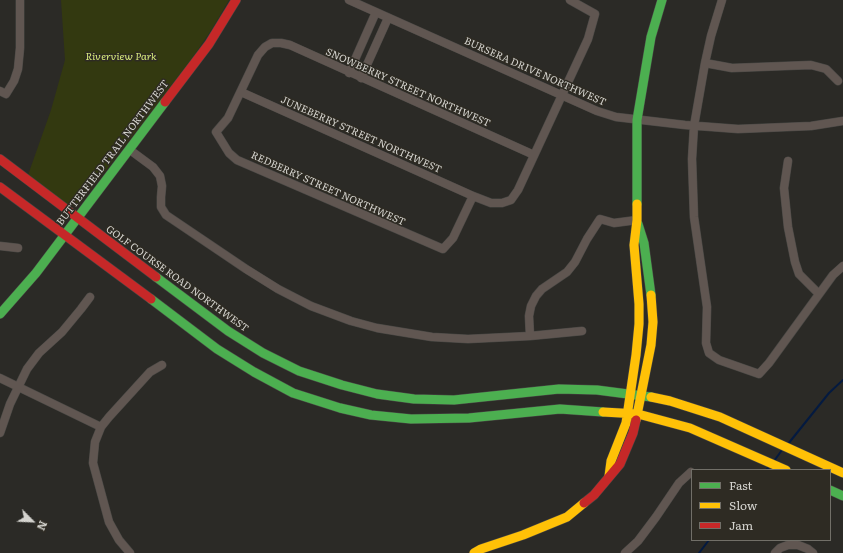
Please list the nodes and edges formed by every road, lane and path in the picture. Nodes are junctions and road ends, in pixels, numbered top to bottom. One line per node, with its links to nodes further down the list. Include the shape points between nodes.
1 (20, 0): 14 (street, via 18,69 14,80)
2 (236, 0): 19 (main road, BUTTERFIELD TRAIL NORTHWEST, via 209,44)
3 (349, 0): 7 (street, BURSERA DRIVE NORTHWEST)
4 (570, 0): 15 (street, via 595,14 588,39)
5 (662, 0): 16 (main road, via 647,56)
6 (722, 0): 9 (street)
7 (376, 12): 8 (street, BURSERA DRIVE NORTHWEST); 10 (street)
8 (388, 18): 11 (street); 15 (street, BURSERA DRIVE NORTHWEST)
9 (705, 63): 12 (street, via 732,68 811,66 826,69); 18 (street)
10 (349, 73): 11 (street, SNOWBERRY STREET NORTHWEST); 13 (street, SNOWBERRY STREET NORTHWEST, via 290,45 272,44 258,55)
11 (361, 78): 20 (street, SNOWBERRY STREET NORTHWEST)
12 (838, 81)
13 (241, 92): 24 (street, JUNEBERRY STREET NORTHWEST); 24 (street, REDBERRY STREET NORTHWEST, via 228,118 216,132 237,160 443,249 453,238)
14 (3, 93)
15 (562, 96): 16 (street, BURSERA DRIVE NORTHWEST, via 596,111); 20 (street)
16 (637, 120): 18 (street, BURSERA DRIVE NORTHWEST); 26 (main road)
17 (843, 121): 18 (street, BURSERA DRIVE NORTHWEST, via 811,126 738,129)
18 (694, 126): 31 (street, via 694,217 707,306 706,343 709,353 719,360 759,374)
19 (130, 150): 25 (main road, BUTTERFIELD TRAIL NORTHWEST); 35 (street, via 153,167 160,176 161,207 166,216 278,289 311,306 351,321 410,334 468,339)
20 (534, 155): 24 (street, JUNEBERRY STREET NORTHWEST, via 511,200 491,203)
21 (0, 160): 25 (main road, GOLF COURSE ROAD NORTHWEST)
22 (788, 161): 31 (street, via 784,188 794,262 800,274)
23 (0, 187): 27 (main road)
24 (473, 196)
25 (77, 218): 27 (main road, BUTTERFIELD TRAIL NORTHWEST); 39 (main road, GOLF COURSE ROAD NORTHWEST, via 228,331 299,371 342,385 377,394 414,399 454,400 559,389)
26 (637, 220): 35 (street, via 614,223 600,219 567,272 536,296 529,316); 39 (main road, via 634,245 640,324); 40 (main road, via 644,243 653,322)
27 (65, 234): 33 (main road, BUTTERFIELD TRAIL NORTHWEST, via 36,273); 41 (main road, via 216,349 293,393 340,408 371,415 411,419 469,418 560,410)
28 (0, 246): 29 (street)
29 (18, 248)
30 (843, 266): 31 (street)
31 (819, 294)
32 (90, 297): 38 (street, via 62,332 39,353)
33 (0, 314)
34 (582, 331): 35 (street)
35 (530, 336)
36 (162, 365): 43 (street, via 150,372)
37 (0, 378): 38 (street)
38 (17, 387): 43 (street); 44 (street)
39 (631, 393): 40 (main road, GOLF COURSE ROAD NORTHWEST); 41 (main road)
40 (642, 395): 42 (main road); 47 (main road, GOLF COURSE ROAD NORTHWEST, via 720,417)
41 (628, 413): 42 (main road); 48 (main road, via 611,462)
42 (638, 414): 45 (main road, via 690,428); 48 (main road, via 625,454)
43 (101, 426): 51 (street, via 95,442 93,463 109,522)
44 (0, 433)
45 (784, 469)
46 (691, 472): 53 (street, via 679,483 656,517)
47 (843, 473)
48 (609, 476): 52 (main road, via 594,495 567,517)
49 (831, 490): 50 (main road)
50 (843, 496)
51 (130, 553)
52 (474, 553)
53 (625, 553)
54 (775, 553): 55 (street, via 788,545 798,545)
55 (813, 553)

